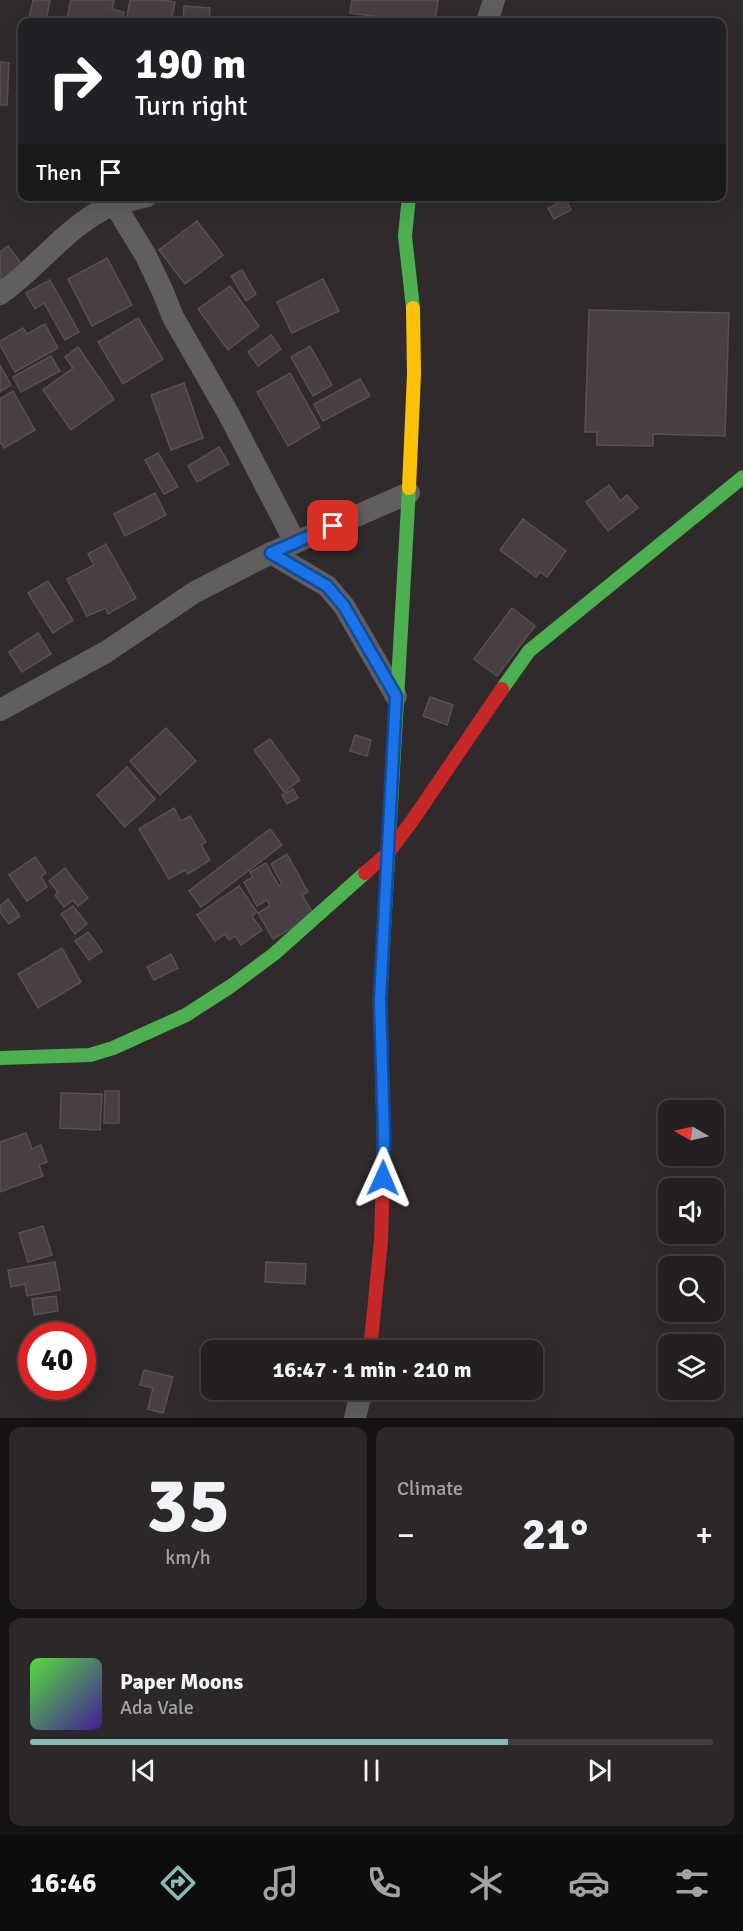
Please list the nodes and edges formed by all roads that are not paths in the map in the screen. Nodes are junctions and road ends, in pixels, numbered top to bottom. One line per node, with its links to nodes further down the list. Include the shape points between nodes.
1 (494, 0): 2 (street)
2 (488, 18)
3 (129, 201): 5 (street)
4 (409, 201): 8 (street, via 405,237 413,298 414,363)
5 (115, 205): 6 (street, via 101,210 65,237); 9 (street, via 146,256 172,317 228,413)
6 (0, 294)
7 (743, 477): 13 (street, via 529,651)
8 (409, 493): 9 (street); 11 (street)
9 (295, 542): 10 (street)
10 (271, 553): 11 (street, via 333,592); 12 (street, via 195,592 106,652)
11 (396, 696): 13 (street)
12 (0, 710)
13 (388, 853): 14 (street, via 274,954 186,1015 90,1055); 15 (street, via 380,1000 384,1135 381,1241)
14 (0, 1058)
15 (371, 1340)
16 (359, 1400): 17 (street)
17 (355, 1418)

